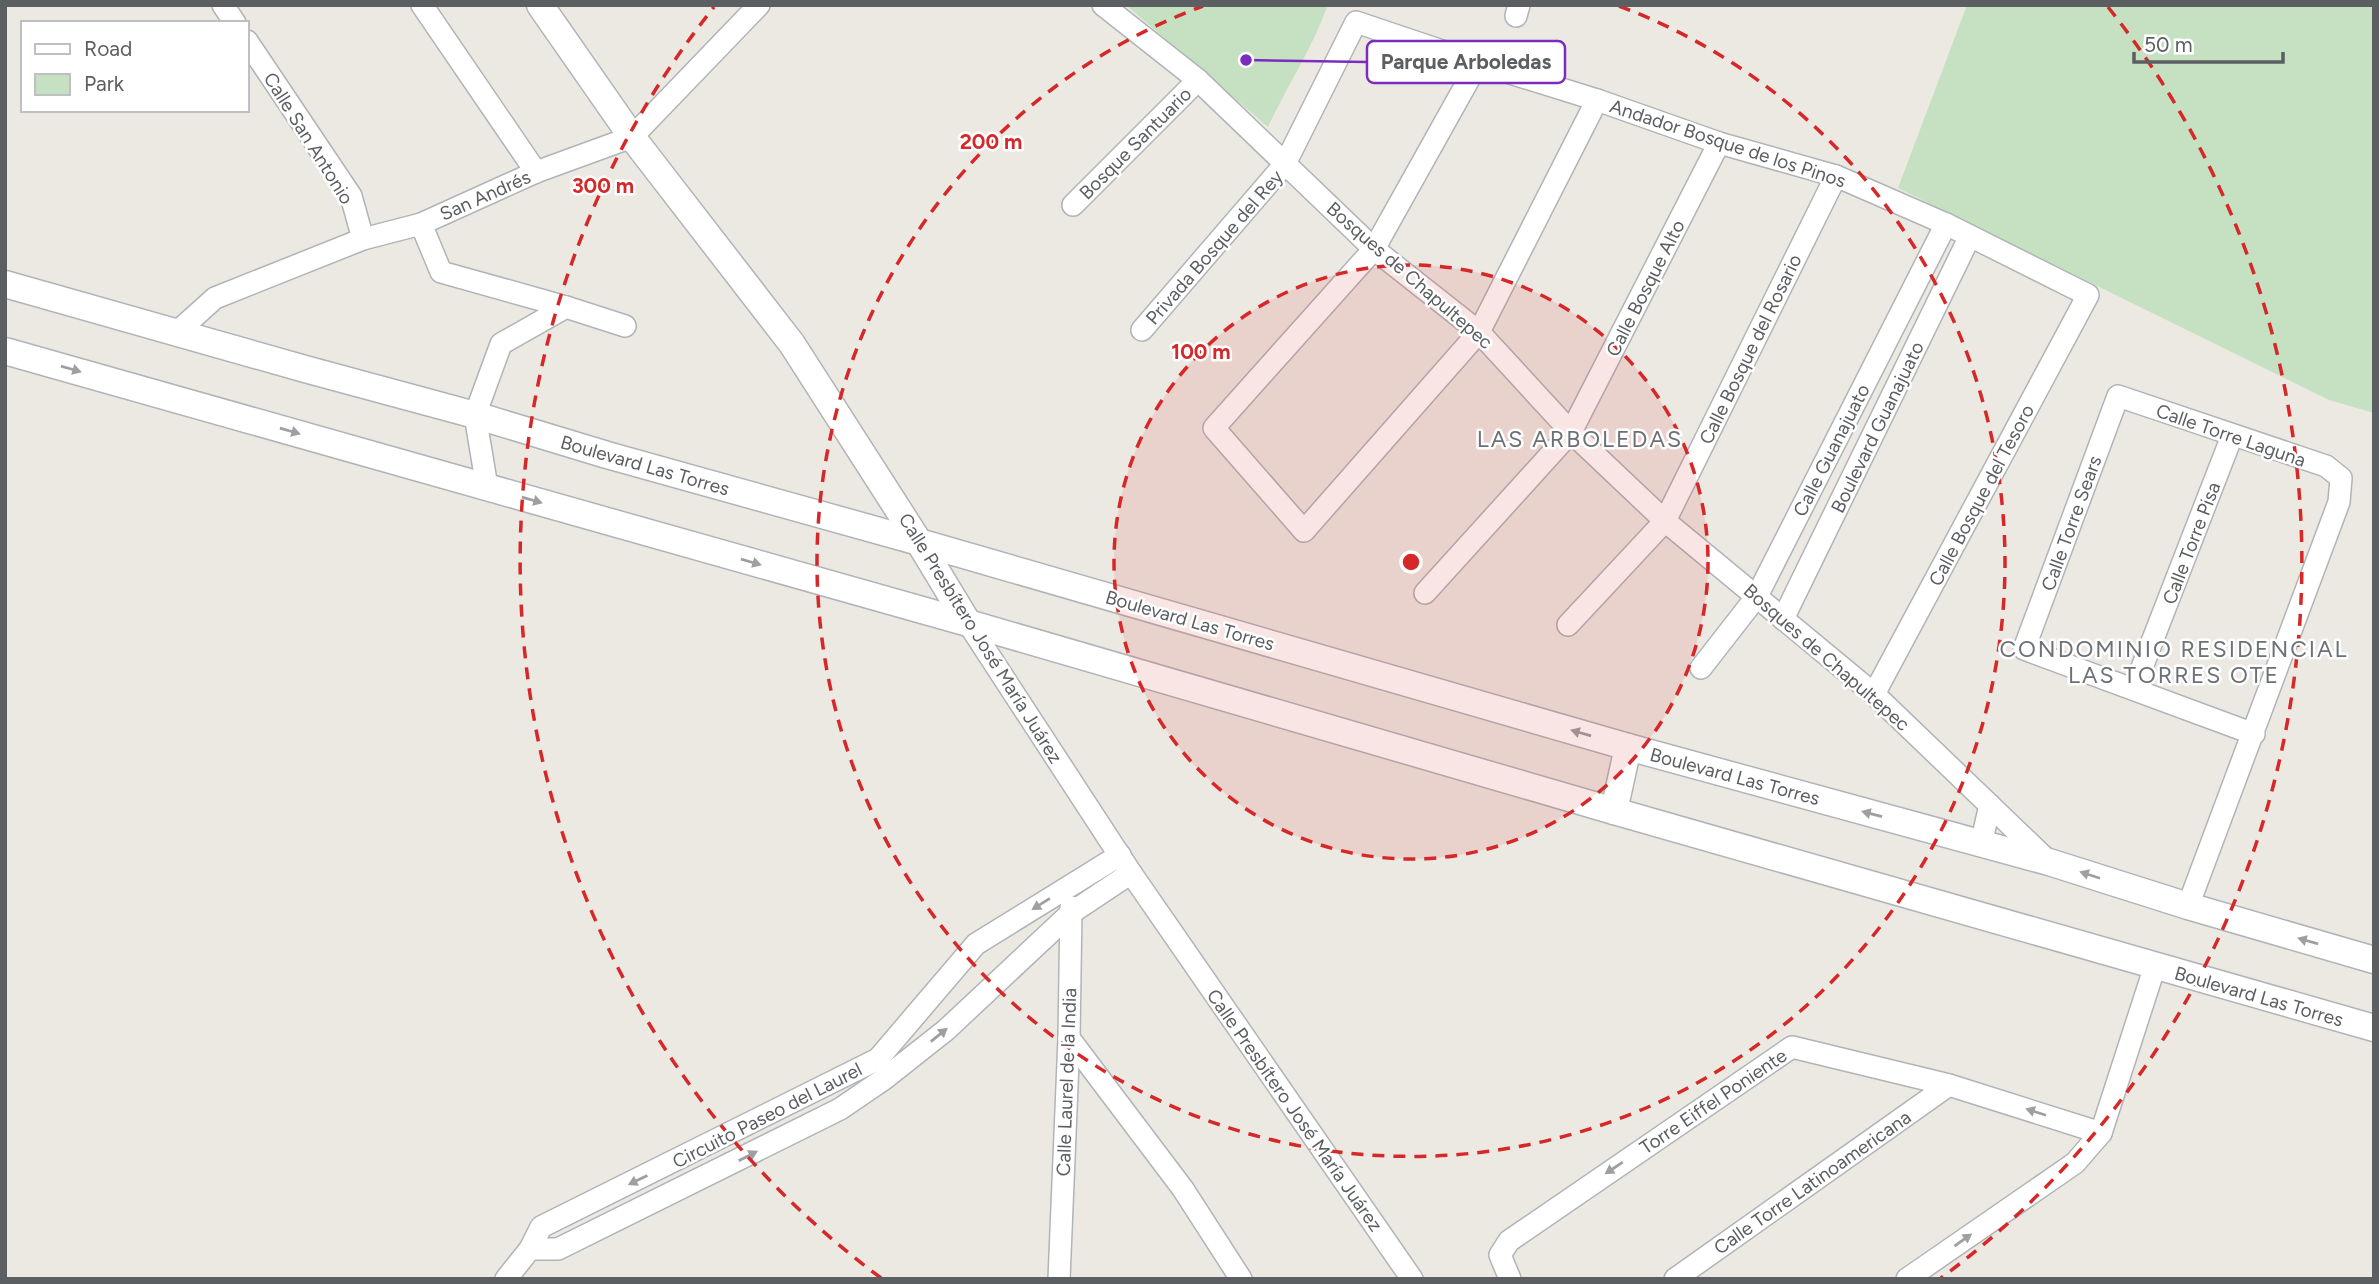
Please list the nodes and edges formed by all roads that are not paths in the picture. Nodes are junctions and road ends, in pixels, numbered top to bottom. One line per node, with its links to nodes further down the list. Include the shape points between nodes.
1 (223, 5): 6 (street)
2 (422, 5): 15 (street)
3 (540, 5): 12 (street, Calle Presbítero José María Juárez)
4 (759, 5): 12 (street, San Andrés)
5 (1104, 5): 10 (street, Bosques de Chapultepec)
6 (233, 21)
7 (1356, 22): 9 (street, Andador Bosque de los Pinos); 14 (street, Privada Bosque del Rey)
8 (248, 42): 21 (street, Calle San Antonio, via 351,196)
9 (1478, 63): 11 (street, Andador Bosque de los Pinos); 22 (street)
10 (1198, 80): 14 (street, Bosques de Chapultepec); 17 (street, Bosque Santuario)
11 (1597, 100): 13 (street, Andador Bosque de los Pinos); 28 (street)
12 (632, 137): 15 (street, San Andrés); 37 (street, Calle Presbítero José María Juárez, via 792,344)
13 (1719, 143): 16 (street, Andador Bosque de los Pinos); 33 (street, Calle Bosque Alto)
14 (1286, 164): 22 (street, Bosques de Chapultepec); 27 (street, Privada Bosque del Rey)
15 (536, 172): 18 (street, San Andrés)
16 (1836, 176): 19 (street, Andador Bosque de los Pinos); 36 (street, Calle Bosque del Rosario)
17 (1073, 205)
18 (421, 224): 21 (street, San Andrés); 25 (street, via 441,272)
19 (1946, 224): 20 (street, Andador Bosque de los Pinos); 39 (street, Calle Guanajuato)
20 (1970, 236): 24 (street, Andador Bosque de los Pinos); 40 (street, Boulevard Guanajuato)
21 (363, 239): 29 (street, San Andrés, via 215,298)
22 (1374, 249): 28 (street, Bosques de Chapultepec); 28 (street, via 1214,428 1304,531)
23 (5, 284): 29 (street, Boulevard Las Torres)
24 (2088, 295): 45 (street, Calle Bosque del Tesoro)
25 (566, 307): 26 (street); 32 (street, via 500,344)
26 (625, 326)
27 (1142, 330)
28 (1479, 332): 33 (street, Bosques de Chapultepec)
29 (176, 333): 32 (street, Boulevard Las Torres)
30 (5, 351): 35 (street, Boulevard Las Torres, one-way to 35)
31 (2118, 396): 34 (street, Calle Torre Laguna); 44 (street, Calle Torre Sears, via 2024,649)
32 (475, 415): 35 (street); 37 (street, Boulevard Las Torres)
33 (1570, 432): 36 (street, Bosques de Chapultepec); 38 (street, Calle Bosque Alto)
34 (2232, 436): 44 (street, Calle Torre Pisa); 46 (street, Calle Torre Laguna, via 2326,466 2341,478 2339,502)
35 (485, 478): 41 (street, Boulevard Las Torres, one-way to 41)
36 (1665, 521): 39 (street, Bosques de Chapultepec); 42 (street, Calle Bosque del Rosario)
37 (919, 541): 41 (street, Calle Presbítero José María Juárez); 47 (street, Boulevard Las Torres, one-way to 37)
38 (1425, 593)
39 (1756, 596): 40 (street, Bosques de Chapultepec); 43 (street, Calle Guanajuato)
40 (1783, 619): 45 (street, Bosques de Chapultepec)
41 (968, 623): 49 (street, Boulevard Las Torres); 52 (street, Calle Presbítero José María Juárez)
42 (1568, 625)
43 (1702, 667)
44 (2134, 688): 46 (street)
45 (1874, 694): 48 (street, Bosques de Chapultepec)
46 (2254, 734): 54 (street)
47 (1628, 747): 49 (street); 50 (street, Boulevard Las Torres, one-way to 47)
48 (1990, 805): 50 (street); 51 (street, Bosques de Chapultepec)
49 (1614, 811): 57 (street, Boulevard Las Torres)
50 (1981, 844): 51 (street, Boulevard Las Torres)
51 (2049, 862): 54 (street, Boulevard Las Torres, one-way to 51)
52 (1125, 864): 53 (street, Circuito Paseo del Laurel); 55 (street, Circuito Paseo del Laurel); 69 (street, Calle Presbítero José María Juárez)
53 (1069, 886): 55 (street, Calle Laurel de la India); 60 (street, Circuito Paseo del Laurel, one-way to 60, via 976,944)
54 (2188, 906): 56 (street, Boulevard Las Torres, one-way to 54)
55 (1071, 913): 59 (street, Calle Laurel de la India); 60 (street, Circuito Paseo del Laurel, one-way to 55, via 946,1030)
56 (2374, 960)
57 (2155, 966): 58 (street, Boulevard Las Torres); 62 (street)
58 (2374, 1028)
59 (1069, 1038): 67 (street, Calle Laurel de la India); 68 (street, via 1183,1189)
60 (881, 1069): 63 (street, Circuito Paseo del Laurel); 64 (street, Circuito Paseo del Laurel, one-way to 60, via 840,1109)
61 (1949, 1085): 62 (street, Torre Eiffel Poniente, one-way to 61); 70 (street, Torre Eiffel Poniente, one-way to 70, via 1792,1047 1509,1241 1500,1255); 71 (street, Calle Torre Latinoamericana)
62 (2101, 1133): 72 (street, one-way to 62, via 2075,1163)
63 (698, 1150): 64 (street); 65 (street, Circuito Paseo del Laurel, one-way to 65, via 541,1227)
64 (711, 1173): 65 (street, Circuito Paseo del Laurel, via 558,1249)
65 (530, 1249): 66 (street, Circuito Paseo del Laurel)
66 (506, 1279)
67 (1059, 1279)
68 (1241, 1279)
69 (1412, 1279)
70 (1510, 1279)
71 (1675, 1279)
72 (1907, 1279)

